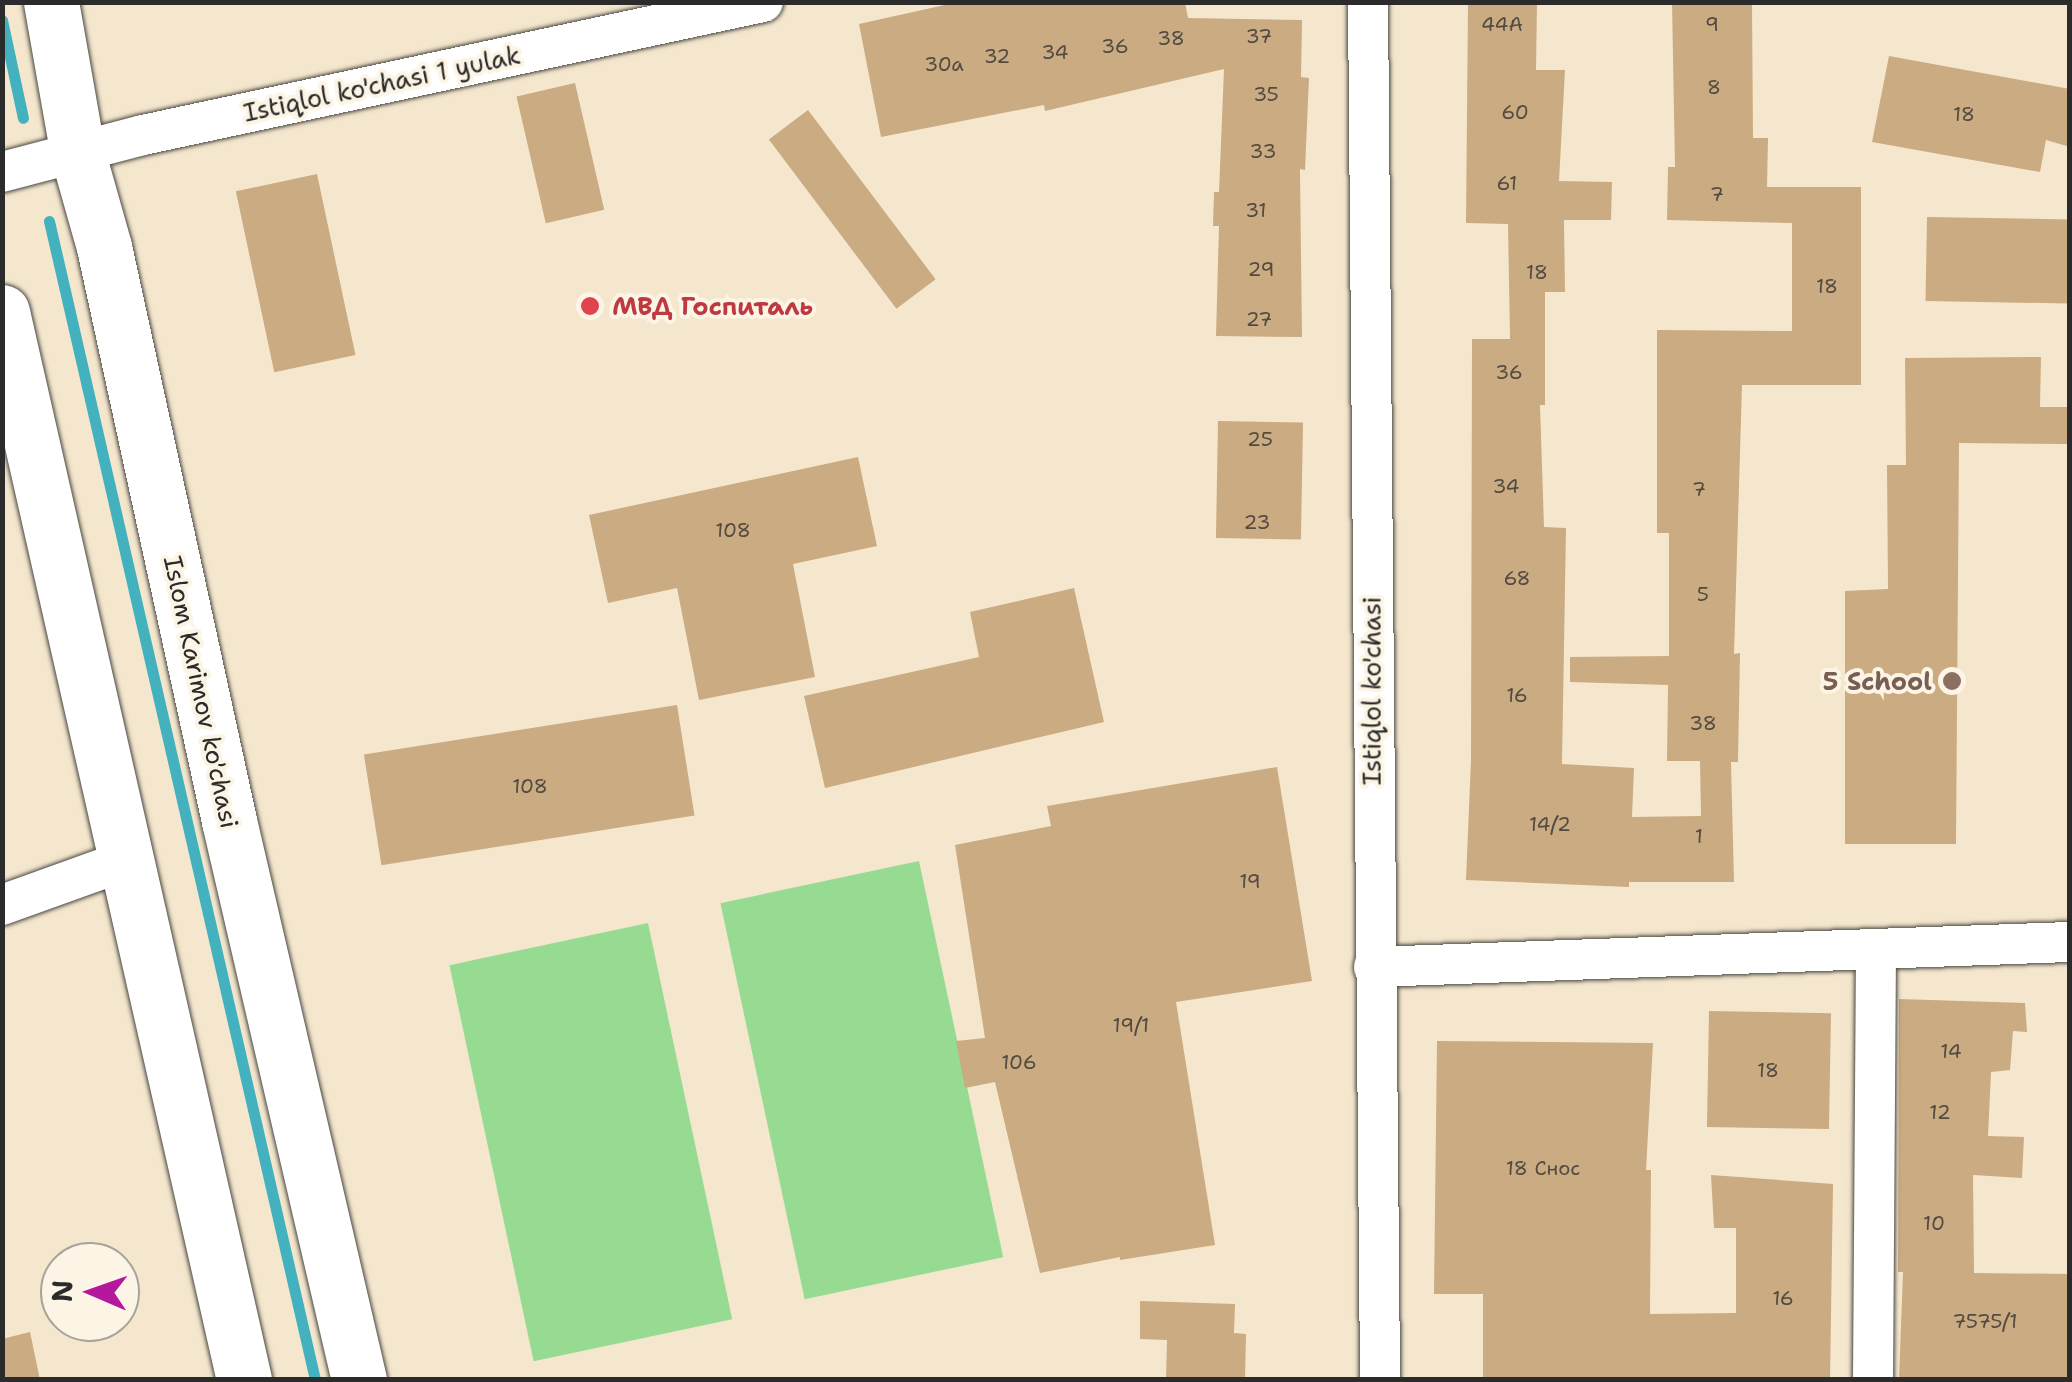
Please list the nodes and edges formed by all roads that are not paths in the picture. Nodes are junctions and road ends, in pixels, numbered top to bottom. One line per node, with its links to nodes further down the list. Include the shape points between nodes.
1 (50, 2): 4 (main road, Islom Karimov ko'chasi)
2 (763, 2): 4 (street, Istiqlol ko'chasi 1 yulak)
3 (1368, 2): 11 (street, Istiqlol ko'chasi)
4 (78, 155): 5 (street, Istiqlol ko'chasi 1 yulak); 13 (main road, Islom Karimov ko'chasi)
5 (2, 172)
6 (2, 312): 7 (main road)
7 (130, 859): 8 (street); 12 (main road)
8 (2, 905)
9 (2070, 942): 10 (street)
10 (1876, 952): 11 (street); 15 (street)
11 (1374, 967): 14 (street, Istiqlol ko'chasi)
12 (244, 1380)
13 (359, 1380)
14 (1380, 1380)
15 (1873, 1380)

